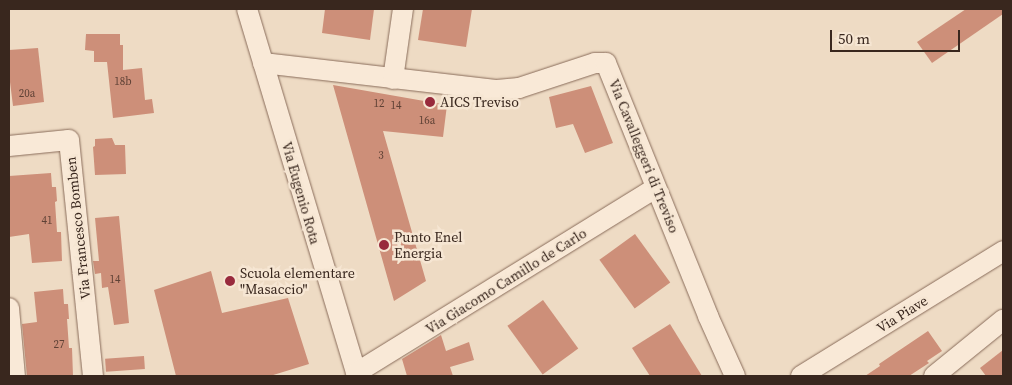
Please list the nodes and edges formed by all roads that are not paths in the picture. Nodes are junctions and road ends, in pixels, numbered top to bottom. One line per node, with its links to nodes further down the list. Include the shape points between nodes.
1 (247, 9): 3 (street, Via Eugenio Rota)
2 (403, 9): 4 (street)
3 (263, 63): 4 (street); 10 (street, Via Eugenio Rota)
4 (393, 79): 6 (street, Via Cavalleggeri di Treviso, via 508,90 595,63 606,63)
5 (9, 146): 12 (street, Via Francesco Bomben, via 69,140)
6 (656, 188): 10 (street, Via Giacomo Camillo de Carlo); 13 (street, Via Cavalleggeri di Treviso)
7 (1003, 251): 14 (street, Via Piave)
8 (9, 308): 11 (street)
9 (1003, 320): 15 (street)
10 (356, 374)
11 (15, 376)
12 (93, 376)
13 (735, 376)
14 (801, 376)
15 (934, 376)

